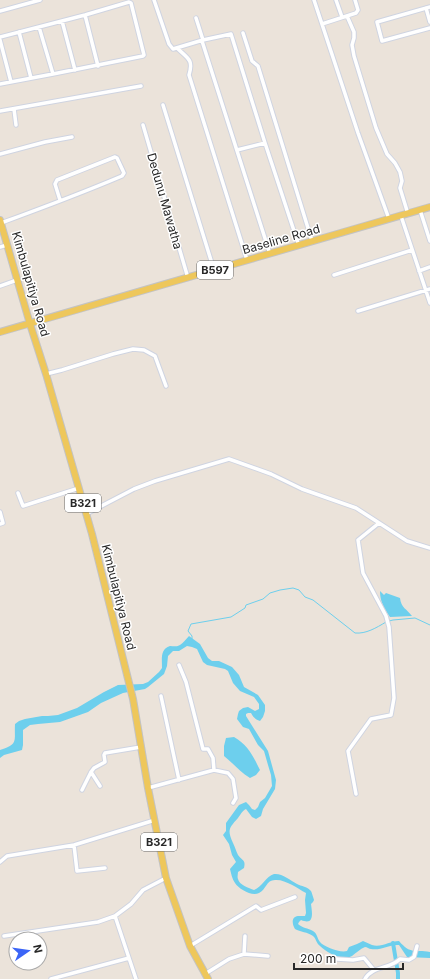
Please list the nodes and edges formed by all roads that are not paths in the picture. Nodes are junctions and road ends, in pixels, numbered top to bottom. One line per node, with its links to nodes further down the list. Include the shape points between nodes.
1 (40, 0): 7 (street)
2 (154, 0): 21 (street, via 169,44 174,49)
3 (314, 0): 14 (street)
4 (336, 0): 10 (street)
5 (355, 0): 9 (street, via 358,12)
6 (428, 8): 13 (street); 16 (street, via 377,22 382,41)
7 (0, 11)
8 (85, 15): 12 (street); 22 (street); 22 (street, via 131,3 144,55)
9 (347, 16): 10 (street); 41 (street, via 354,32 354,56 376,128 387,154 400,172 400,188)
10 (342, 17): 14 (street)
11 (196, 18): 20 (street)
12 (62, 21): 15 (street); 23 (street)
13 (430, 22)
14 (322, 24): 43 (street)
15 (39, 27): 17 (street); 24 (street)
16 (430, 28)
17 (19, 32): 19 (street); 25 (street)
18 (243, 33): 46 (street, via 252,61 258,66)
19 (0, 39): 26 (street)
20 (203, 41): 21 (street); 35 (street, via 231,34); 36 (street)
21 (177, 48): 52 (street, via 191,62 189,75)
22 (98, 66): 23 (street)
23 (75, 70): 24 (street)
24 (54, 74): 25 (street)
25 (31, 78): 26 (street)
26 (11, 82): 27 (street)
27 (0, 84)
28 (141, 86): 30 (street)
29 (163, 105): 54 (street)
30 (14, 109): 31 (street); 32 (street)
31 (0, 111)
32 (16, 124)
33 (143, 125): 57 (street, Dedunu Mawatha)
34 (72, 137): 37 (street)
35 (265, 143): 36 (street); 48 (street)
36 (237, 150): 51 (street)
37 (0, 154)
38 (60, 200): 38 (street, via 122,176 124,173 118,160 115,158 57,180 54,184); 44 (street)
39 (430, 207): 40 (main road, Baseline Road / B597)
40 (420, 210): 41 (main road, Baseline Road / B597); 45 (street)
41 (408, 214): 42 (main road, Baseline Road / B597)
42 (401, 216): 43 (main road, Baseline Road / B597); 50 (street)
43 (389, 219): 46 (main road, Baseline Road / B597)
44 (1, 222): 47 (main road, Kimbulapitiya Road / B321)
45 (430, 241)
46 (312, 242): 48 (main road, Baseline Road / B597)
47 (7, 245): 49 (street); 58 (main road, Kimbulapitiya Road / B321)
48 (298, 246): 51 (main road, Baseline Road / B597)
49 (0, 247)
50 (412, 250): 55 (street); 56 (street)
51 (270, 254): 52 (main road, Baseline Road / B597)
52 (247, 260): 54 (main road, Baseline Road / B597)
53 (430, 267): 55 (street)
54 (214, 270): 57 (main road, Baseline Road / B597)
55 (419, 271): 60 (street)
56 (334, 276)
57 (188, 278): 63 (main road, Baseline Road / B597)
58 (17, 280): 59 (street); 63 (main road, Kimbulapitiya Road / B321)
59 (0, 286)
60 (428, 289): 61 (street); 62 (street)
61 (430, 304)
62 (358, 311)
63 (30, 324): 64 (main road, Baseline Road / B597); 65 (main road, Kimbulapitiya Road / B321)
64 (0, 332)
65 (46, 374): 66 (street, via 133,349 144,350 155,356); 67 (main road, Kimbulapitiya Road / B321)
66 (166, 386)
67 (79, 488): 68 (street, via 23,506); 70 (main road, Kimbulapitiya Road / B321)
68 (18, 493)
69 (0, 512): 71 (street, via 3,523)
70 (86, 514): 72 (street, via 134,489 229,459 356,508); 76 (main road, Kimbulapitiya Road / B321, via 133,699)
71 (0, 524)
72 (379, 524): 73 (street, via 407,541); 83 (street, via 358,540 364,573 389,627 394,698 391,715 371,719 348,751)
73 (430, 548)
74 (179, 665): 77 (street, via 186,682 203,749 208,749 213,758)
75 (161, 696): 79 (street)
76 (141, 747): 78 (street, via 105,753 105,762); 81 (main road, Kimbulapitiya Road / B321)
77 (214, 770): 79 (street); 84 (street, via 228,773 234,780)
78 (91, 772): 80 (street); 82 (street)
79 (179, 780): 81 (street)
80 (100, 786)
81 (148, 788): 85 (main road, Kimbulapitiya Road / B321)
82 (82, 790)
83 (356, 794)
84 (234, 803)
85 (155, 820): 86 (street); 89 (main road, Kimbulapitiya Road / B321)
86 (74, 845): 87 (street, via 7,856); 88 (street, via 77,871)
87 (0, 862)
88 (105, 868)
89 (166, 878): 91 (street, via 143,890 131,904); 94 (main road, Kimbulapitiya Road / B321)
90 (295, 897): 94 (street, via 262,910 256,906)
91 (115, 916): 92 (street, via 98,922); 98 (street)
92 (4, 936)
93 (245, 936): 96 (street)
94 (190, 946): 101 (main road, Kimbulapitiya Road / B321)
95 (417, 946): 100 (street, via 414,957 409,960 400,959)
96 (244, 954): 97 (street); 101 (street, via 229,959)
97 (268, 956)
98 (129, 958): 102 (street); 103 (street)
99 (337, 959): 100 (street, via 364,958)
100 (374, 970): 104 (street)
101 (206, 976)
102 (51, 979)
103 (136, 979)
104 (365, 979)

